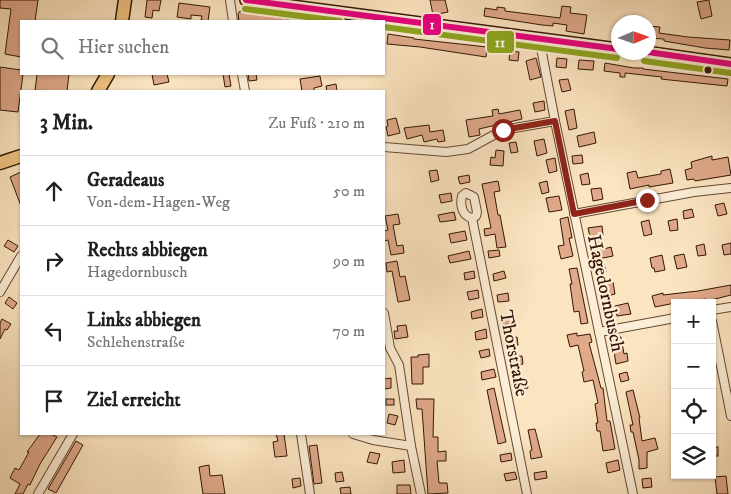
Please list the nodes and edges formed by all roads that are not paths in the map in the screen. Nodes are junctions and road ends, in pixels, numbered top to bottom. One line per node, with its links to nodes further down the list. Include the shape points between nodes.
1 (125, 0): 4 (main road)
2 (230, 0): 5 (street)
3 (246, 0): 6 (main road)
4 (122, 20)
5 (233, 20)
6 (541, 39): 7 (main road); 14 (street, Hagedornbusch)
7 (611, 48)
8 (656, 54): 9 (main road)
9 (731, 64)
10 (107, 75): 12 (main road)
11 (242, 75): 13 (street)
12 (99, 90)
13 (245, 90)
14 (555, 121): 15 (street, via 503,130 468,149 446,152); 19 (street, Hagedornbusch)
15 (385, 147)
16 (20, 156): 17 (main road)
17 (0, 163)
18 (731, 188): 19 (street)
19 (574, 214): 27 (street, Hagedornbusch)
20 (472, 218): 37 (street, Thorstraße)
21 (20, 258): 22 (street)
22 (0, 292)
23 (731, 307): 24 (street)
24 (716, 309)
25 (385, 319): 33 (street, via 390,348 399,365)
26 (671, 319): 27 (street)
27 (599, 332): 38 (street, Hagedornbusch)
28 (716, 341): 29 (street)
29 (731, 416)
30 (72, 435): 34 (street)
31 (302, 435): 35 (street)
32 (357, 435): 33 (street)
33 (411, 446): 36 (street)
34 (38, 494)
35 (310, 494)
36 (421, 494)
37 (527, 494)
38 (633, 494)

